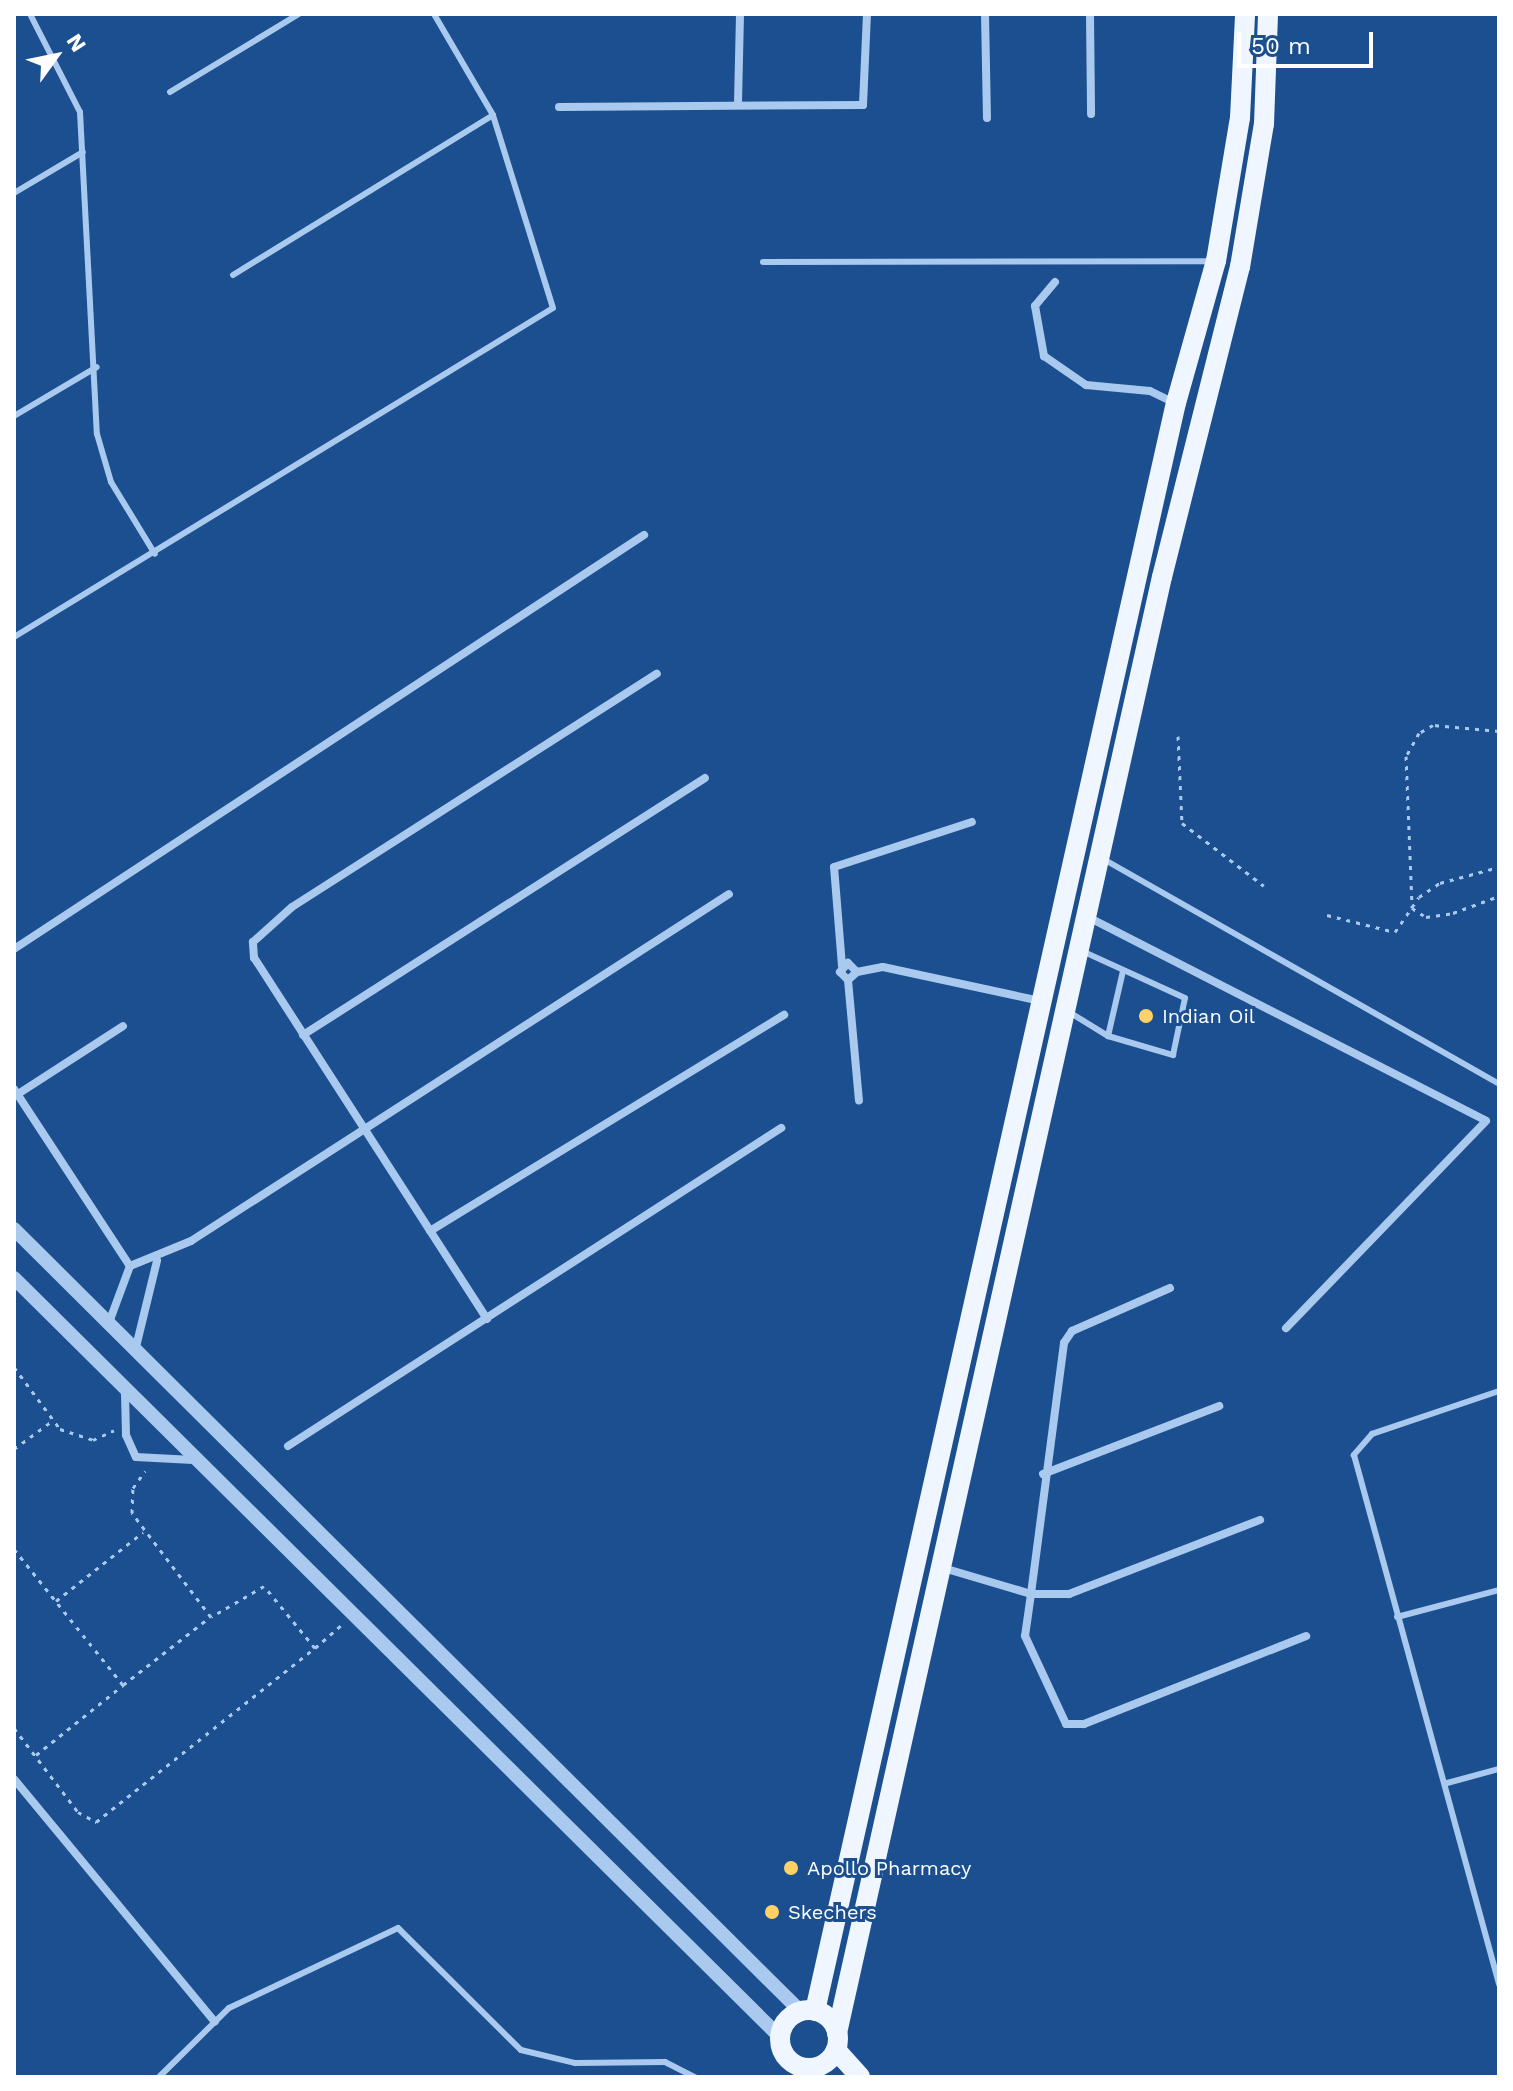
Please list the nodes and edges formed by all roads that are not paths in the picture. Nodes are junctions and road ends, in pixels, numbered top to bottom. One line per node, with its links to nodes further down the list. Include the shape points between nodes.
1 (30, 14): 16 (lane, via 66,74)
2 (299, 14): 10 (lane)
3 (434, 14): 14 (lane)
4 (740, 14): 11 (street)
5 (867, 14): 11 (street, via 863,105)
6 (985, 14): 15 (street)
7 (1090, 14): 13 (street)
8 (1245, 14): 18 (main road, via 1240,118)
9 (1268, 14): 31 (main road, via 1264,124 1240,267)
10 (170, 92)
11 (738, 103): 12 (street)
12 (559, 107)
13 (1091, 114)
14 (493, 115): 20 (lane); 26 (lane, via 553,308)
15 (987, 118)
16 (83, 152): 17 (lane); 22 (lane)
17 (14, 193)
18 (1216, 261): 19 (lane); 23 (main road)
19 (763, 262)
20 (233, 275)
21 (1055, 282): 23 (street, via 1035,306 1044,356 1086,385 1150,391)
22 (97, 367): 24 (lane); 26 (lane, via 97,434 108,470)
23 (1176, 403): 40 (main road)
24 (14, 416)
25 (644, 535): 34 (street)
26 (155, 554): 27 (lane)
27 (14, 637)
28 (657, 674): 44 (street, via 260,931 254,958)
29 (705, 778): 44 (street)
30 (972, 822): 36 (street, via 834,867)
31 (1098, 856): 33 (main road); 46 (lane)
32 (729, 894): 50 (street)
33 (1086, 916): 35 (main road); 59 (street, via 1486,1121)
34 (14, 949)
35 (1079, 950): 37 (lane); 41 (main road)
36 (842, 966): 38 (street); 39 (street)
37 (1123, 971): 45 (lane); 45 (lane, via 1185,998 1173,1055)
38 (857, 972): 39 (street); 40 (street, via 883,967)
39 (848, 980): 48 (street)
40 (1040, 1001): 79 (main road)
41 (1064, 1009): 45 (lane); 69 (main road)
42 (784, 1015): 52 (street)
43 (123, 1026): 47 (street)
44 (303, 1035): 50 (street)
45 (1108, 1036)
46 (1499, 1084)
47 (16, 1091): 54 (street)
48 (859, 1101)
49 (781, 1128): 57 (street)
50 (365, 1132): 52 (street); 53 (street)
51 (14, 1229): 58 (street)
52 (430, 1231): 57 (street)
53 (157, 1261): 54 (street); 60 (street)
54 (130, 1266): 58 (street)
55 (14, 1278): 61 (street)
56 (1170, 1288): 67 (street, via 1072,1331 1064,1343)
57 (487, 1319): 65 (street)
58 (108, 1325): 60 (street)
59 (1286, 1328)
60 (134, 1351): 79 (street)
61 (124, 1389): 66 (street); 66 (street, via 125,1448 133,1459)
62 (1499, 1391): 63 (lane)
63 (1495, 1398): 72 (lane, via 1372,1434 1354,1455)
64 (1219, 1406): 67 (street)
65 (288, 1446)
66 (197, 1462): 81 (street)
67 (1043, 1474): 71 (street)
68 (1260, 1520): 71 (street, via 1069,1594)
69 (939, 1566): 71 (street); 82 (main road)
70 (1499, 1590): 72 (lane)
71 (1031, 1594): 73 (street, via 1025,1636 1066,1724 1084,1724)
72 (1397, 1617): 76 (lane)
73 (1306, 1636)
74 (1499, 1769): 76 (lane)
75 (14, 1779): 80 (street)
76 (1447, 1783): 77 (lane)
77 (1495, 1954): 78 (lane)
78 (1499, 1984)
79 (808, 2012): 81 (main road); 82 (main road)
80 (215, 2022): 84 (lane); 85 (lane, via 229,2008 398,1928 521,2050 575,2063 665,2062)
81 (780, 2037): 83 (main road, via 793,2064)
82 (836, 2042): 83 (main road); 86 (main road)
83 (820, 2072)
84 (159, 2077)
85 (695, 2077)
86 (860, 2077)

